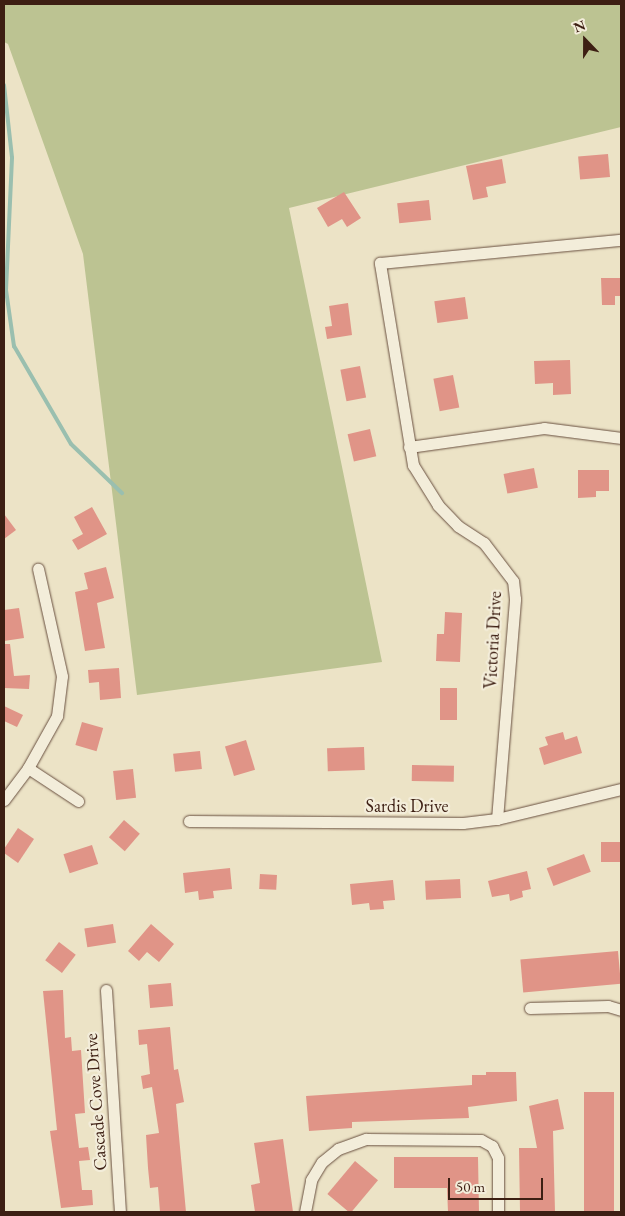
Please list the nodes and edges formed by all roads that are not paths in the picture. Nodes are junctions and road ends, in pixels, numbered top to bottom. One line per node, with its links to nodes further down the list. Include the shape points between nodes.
1 (621, 240): 3 (street, Victoria Drive, via 380,263)
2 (621, 438): 3 (street, via 544,428)
3 (409, 447): 9 (street, Victoria Drive, via 424,488 458,526 502,561 513,580 516,599)
4 (38, 569): 5 (street, via 62,676 57,716)
5 (28, 768): 7 (street); 8 (street)
6 (621, 789): 9 (street, Sardis Drive)
7 (4, 800)
8 (78, 801)
9 (497, 820): 10 (street, Sardis Drive, via 463,823)
10 (189, 821)
11 (106, 990): 14 (street, Cascade Cove Drive)
12 (530, 1008): 13 (street, via 608,1006)
13 (621, 1010)
14 (120, 1212)
15 (305, 1212): 16 (street, via 311,1180 322,1162 338,1149 366,1139 481,1140 492,1146 498,1158)
16 (498, 1212)

